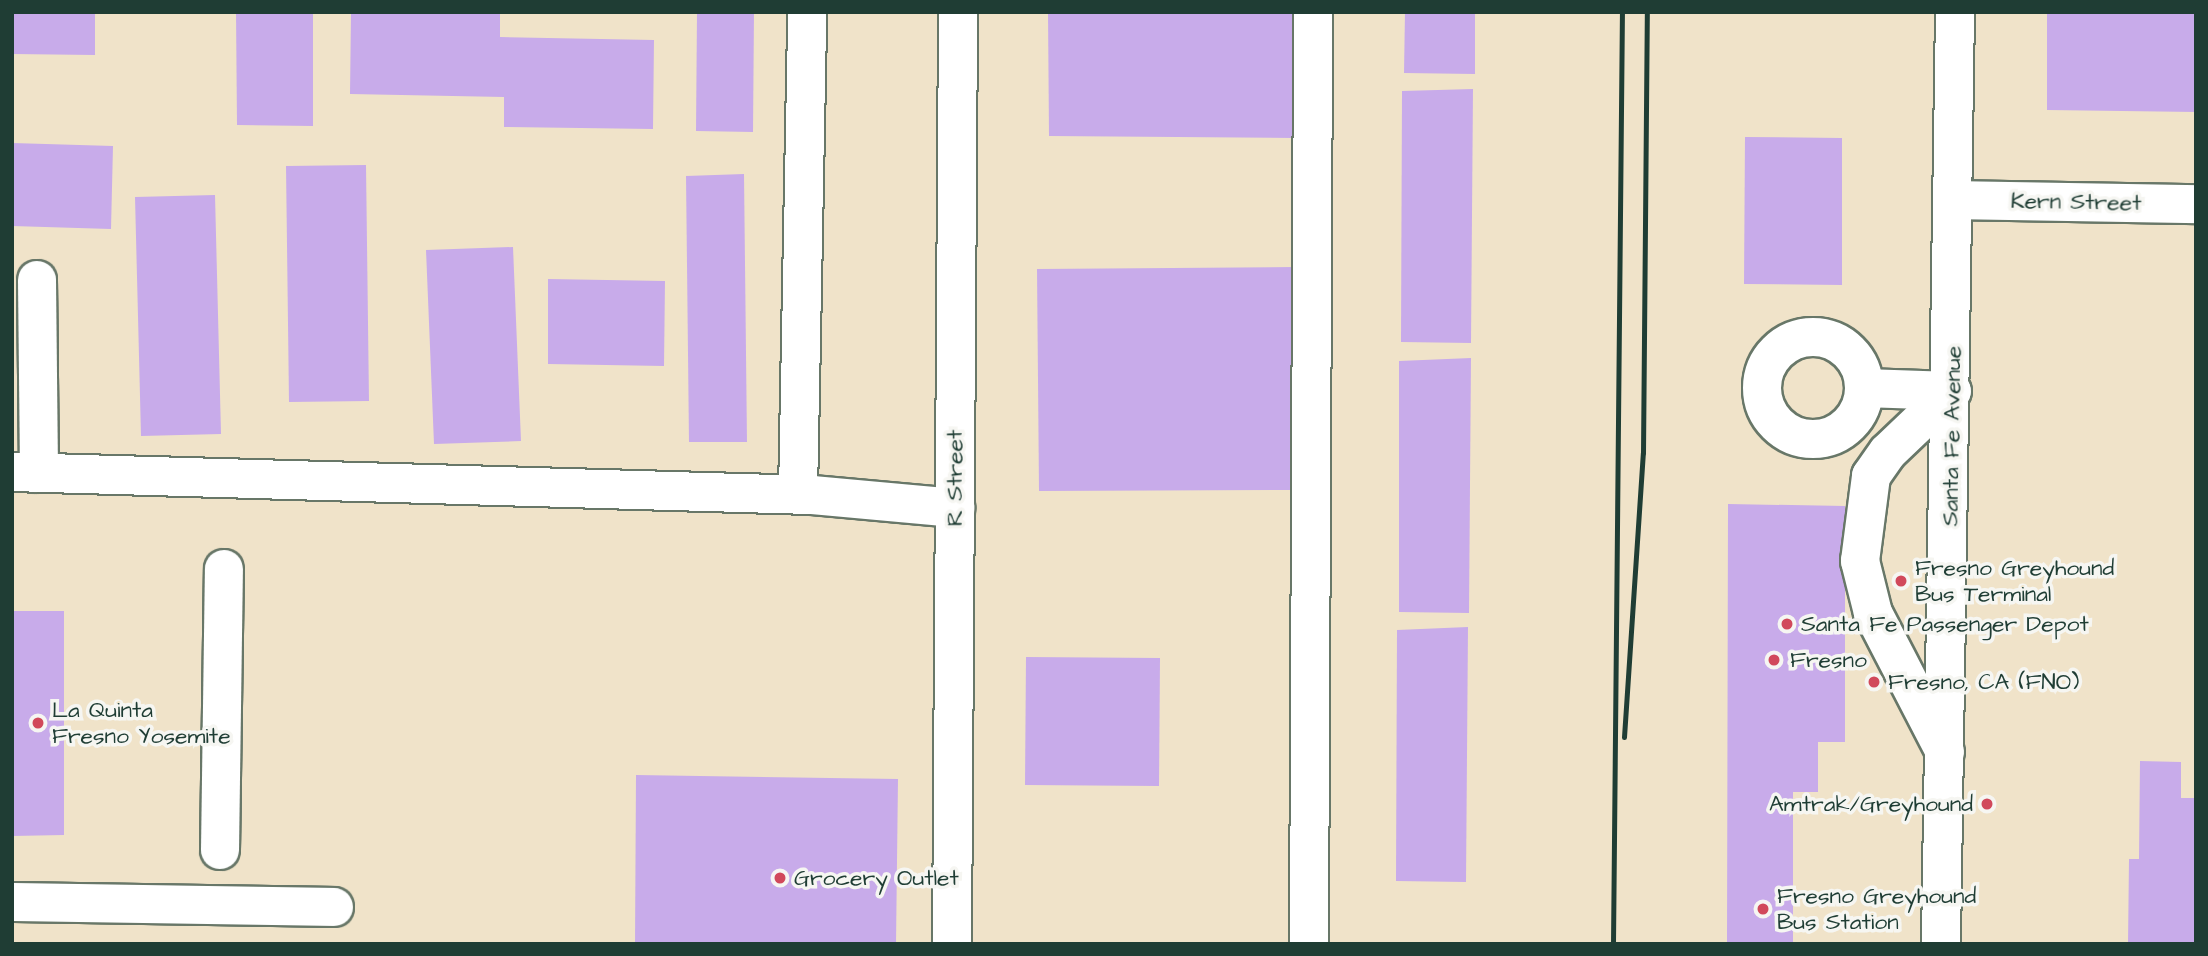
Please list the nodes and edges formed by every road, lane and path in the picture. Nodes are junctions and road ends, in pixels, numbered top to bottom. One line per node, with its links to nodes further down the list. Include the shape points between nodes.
1 (807, 12): 11 (street)
2 (958, 12): 12 (street, R Street)
3 (1313, 12): 19 (street)
4 (1955, 12): 5 (street, Santa Fe Avenue)
5 (1955, 200): 6 (street, Kern Street); 9 (street, Santa Fe Avenue)
6 (2196, 204)
7 (37, 280): 10 (street)
8 (1864, 388): 9 (street)
9 (1952, 391): 14 (street, Santa Fe Avenue); 14 (street, via 1888,452 1871,476 1860,561 1873,613)
10 (26, 472): 11 (street)
11 (799, 494): 12 (street)
12 (955, 508): 18 (street, R Street)
13 (224, 569): 15 (street)
14 (1945, 752): 20 (street, Santa Fe Avenue)
15 (220, 850)
16 (12, 902): 17 (street)
17 (334, 907)
18 (952, 944)
19 (1309, 944)
20 (1941, 944)

